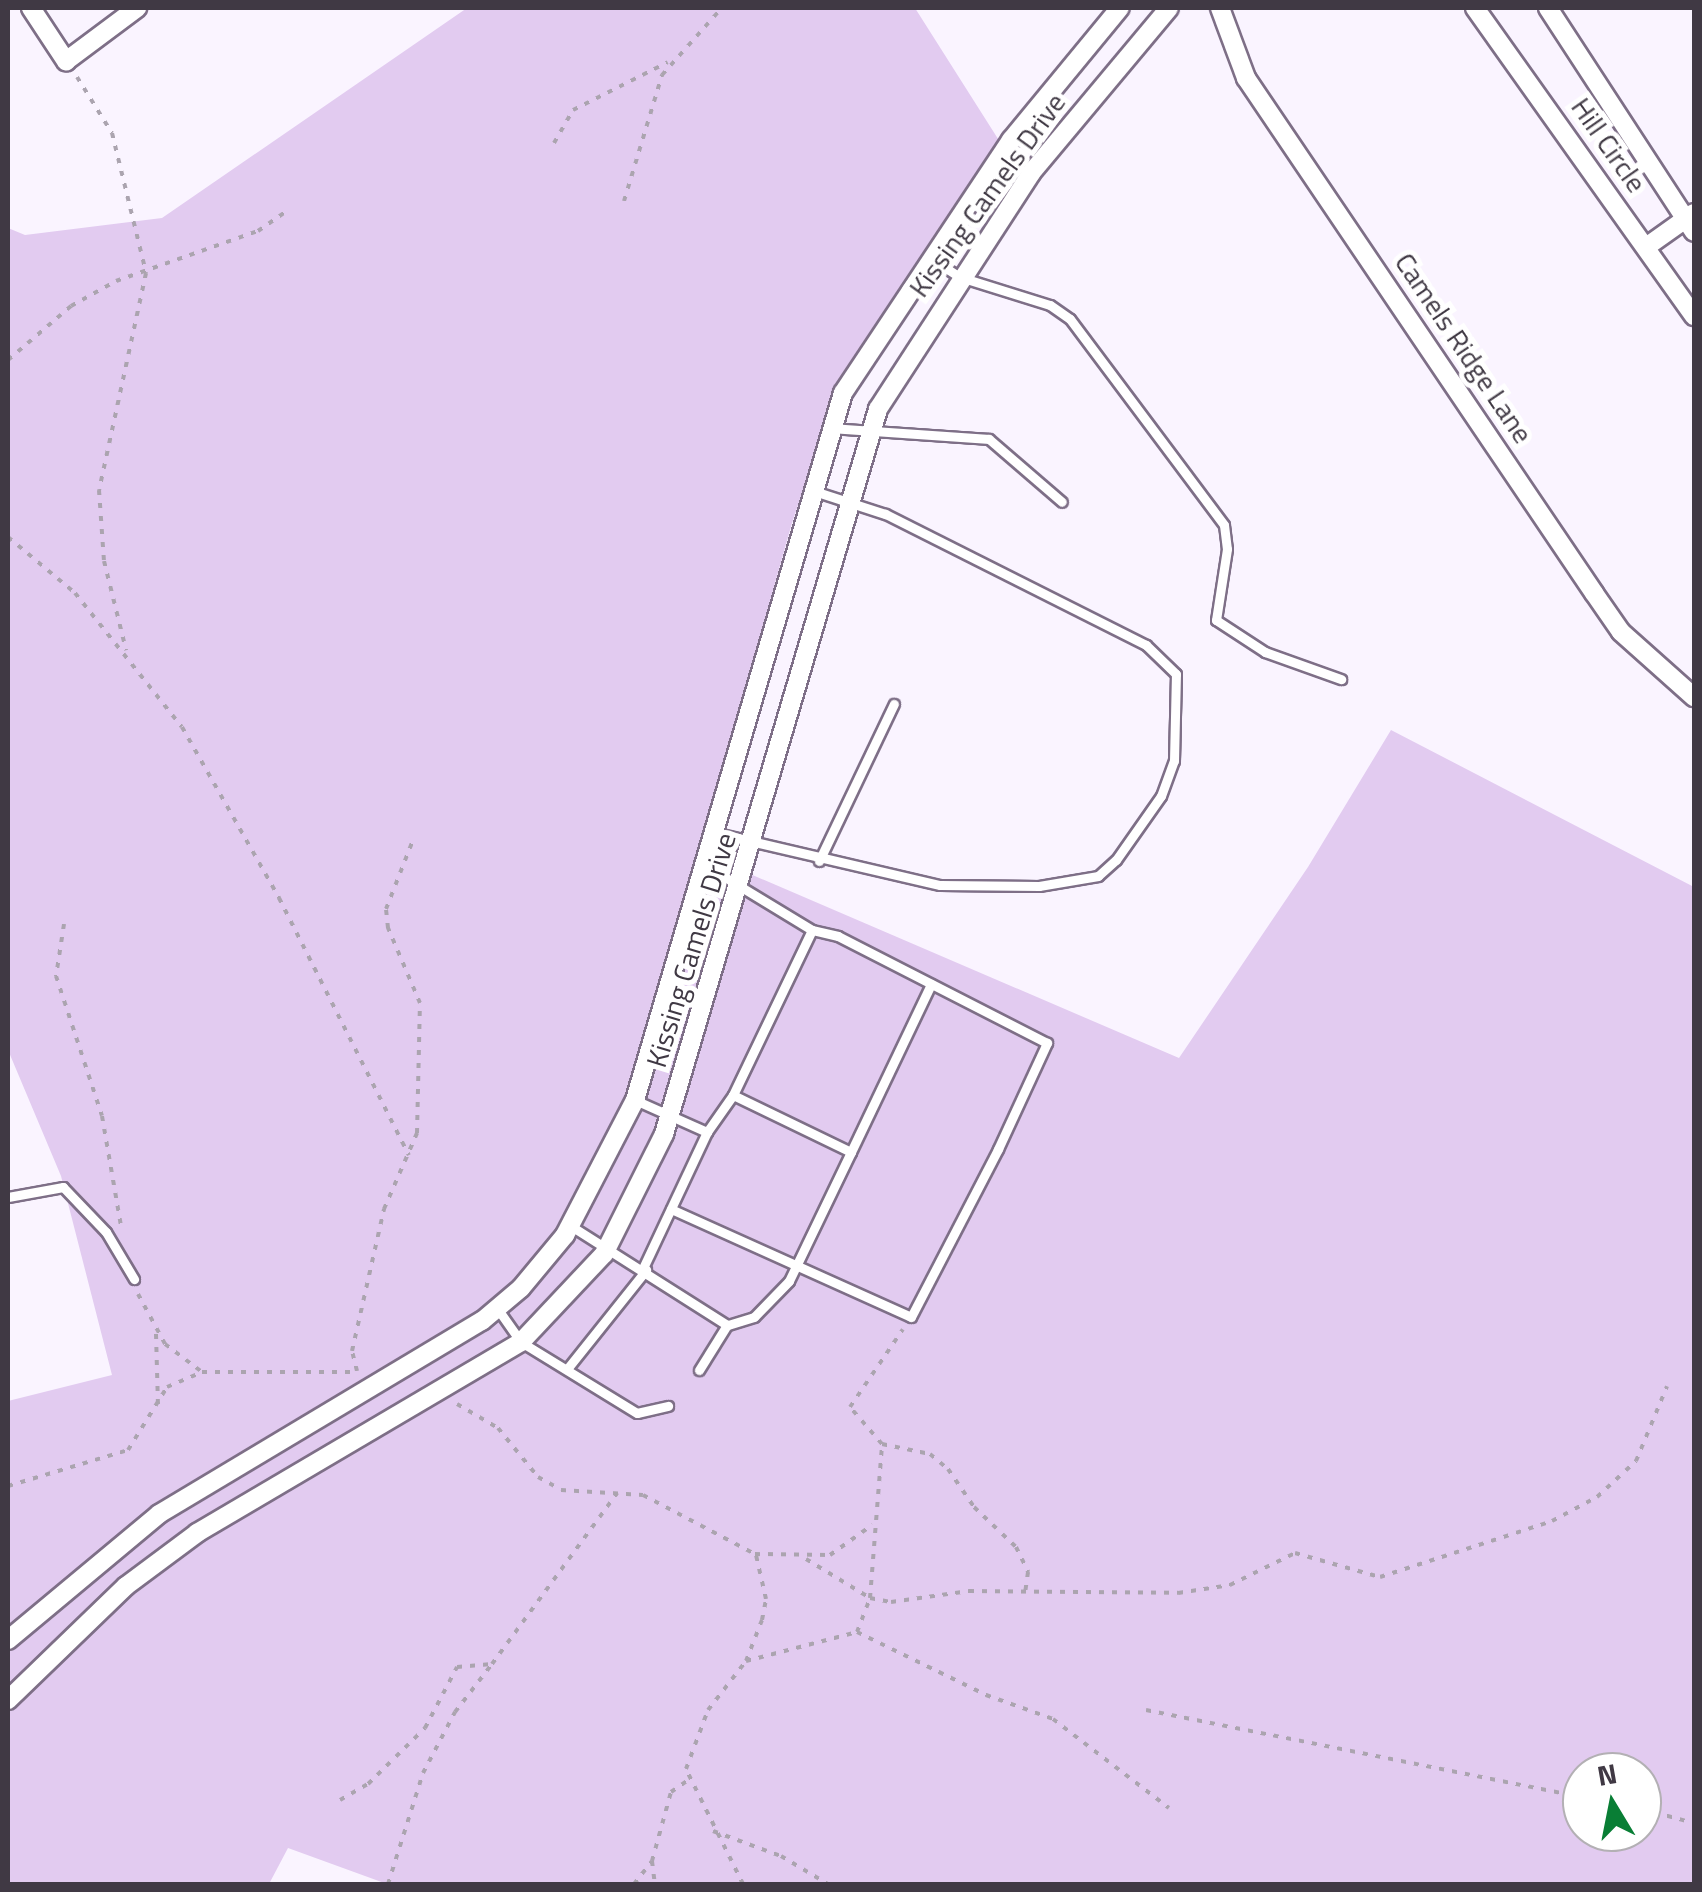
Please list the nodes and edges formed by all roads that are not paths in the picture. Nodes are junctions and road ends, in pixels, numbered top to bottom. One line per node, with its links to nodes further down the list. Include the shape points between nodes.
1 (31, 8): 2 (street, via 66,61)
2 (137, 8)
3 (1120, 8): 10 (street, Kissing Camels Drive, via 1044,98)
4 (1169, 8): 11 (street, Kissing Camels Drive, via 1031,173)
5 (1220, 8): 19 (street, Camels Ridge Lane, via 1246,78 1594,593 1621,632)
6 (1475, 8): 9 (street, Hill Circle)
7 (1548, 8): 8 (street, Hill Circle)
8 (1692, 222): 9 (street)
9 (1646, 247): 12 (street, Hill Circle)
10 (929, 258): 11 (lane); 13 (street, Kissing Camels Drive, via 856,367)
11 (960, 277): 14 (street, Kissing Camels Drive, via 899,369); 18 (lane, via 1050,305 1070,319 1214,505 1227,548 1216,620 1265,652)
12 (1694, 316)
13 (831, 428): 14 (lane); 15 (street, Kissing Camels Drive)
14 (868, 435): 16 (street, Kissing Camels Drive); 17 (lane, via 935,432 989,439)
15 (812, 490): 16 (lane); 21 (street, Kissing Camels Drive)
16 (846, 501): 22 (street, Kissing Camels Drive); 23 (lane, via 1146,645 1176,674 1174,761 1161,796 1098,876 1039,886 940,885)
17 (1062, 502)
18 (1341, 679)
19 (1694, 697)
20 (894, 704): 23 (lane)
21 (712, 832): 22 (lane); 24 (street, Kissing Camels Drive)
22 (752, 845): 23 (lane); 25 (street, Kissing Camels Drive)
23 (819, 861)
24 (703, 863): 25 (lane); 29 (street, Kissing Camels Drive)
25 (740, 883): 26 (lane); 30 (street, Kissing Camels Drive)
26 (812, 930): 27 (lane, via 838,936); 28 (lane)
27 (931, 984): 32 (lane); 37 (lane, via 1046,1043 912,1317)
28 (733, 1095): 31 (lane); 32 (lane)
29 (635, 1100): 30 (lane); 35 (street, Kissing Camels Drive)
30 (670, 1117): 31 (lane); 36 (street, Kissing Camels Drive)
31 (708, 1132): 34 (lane)
32 (851, 1152): 37 (lane)
33 (8, 1198): 39 (lane, via 63,1187 106,1232)
34 (671, 1209): 37 (lane); 38 (lane)
35 (571, 1226): 36 (lane); 40 (street, Kissing Camels Drive)
36 (608, 1246): 38 (lane); 42 (street, Kissing Camels Drive)
37 (796, 1266): 41 (lane, via 754,1317)
38 (644, 1269): 41 (lane); 43 (lane)
39 (134, 1279)
40 (497, 1308): 42 (lane); 46 (street, Kissing Camels Drive, via 159,1514)
41 (727, 1325): 44 (lane)
42 (521, 1342): 43 (lane); 47 (street, Kissing Camels Drive, via 197,1533 126,1586)
43 (567, 1369): 45 (lane, via 637,1413)
44 (699, 1370)
45 (668, 1406)
46 (8, 1640)
47 (8, 1700)

